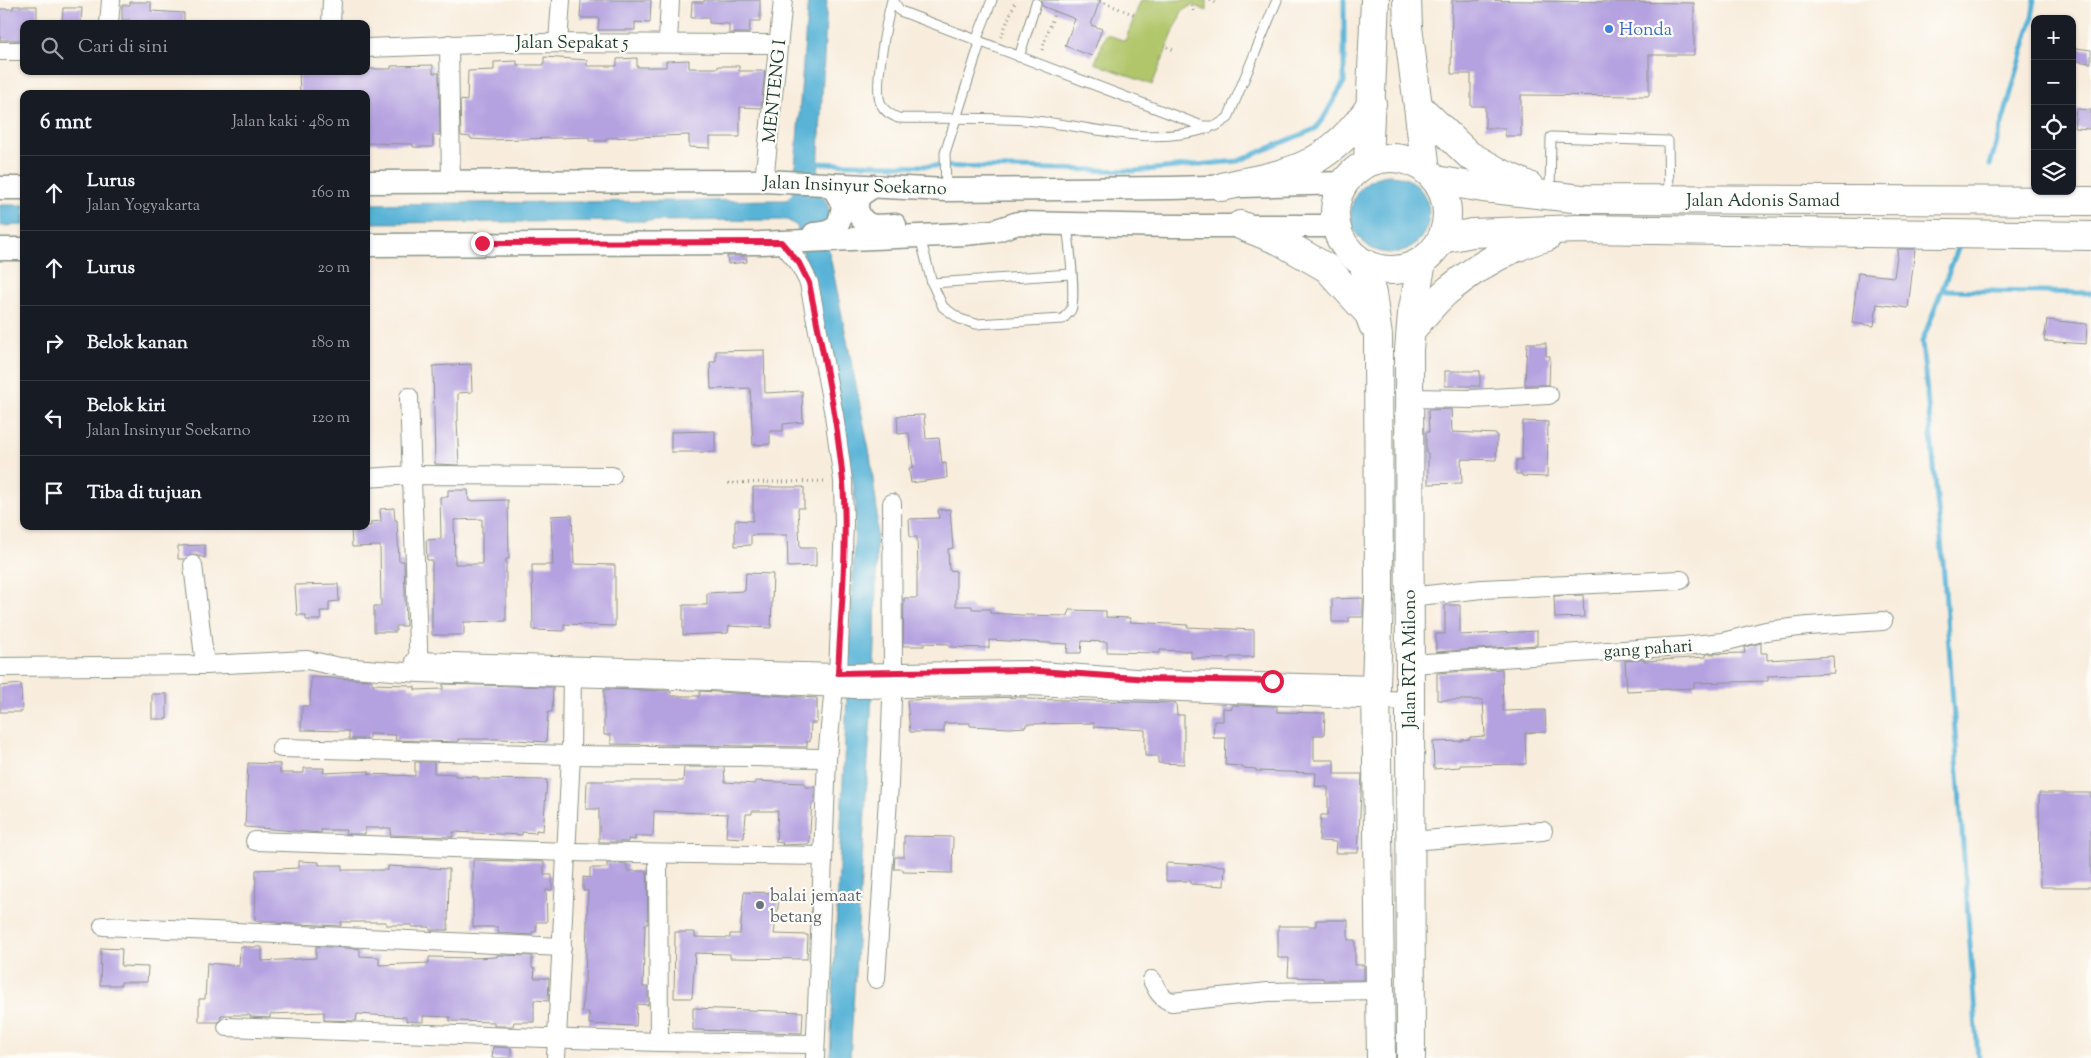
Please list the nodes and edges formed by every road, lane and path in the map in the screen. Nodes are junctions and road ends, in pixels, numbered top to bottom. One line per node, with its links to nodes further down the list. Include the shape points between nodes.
1 (111, 0): 20 (street)
2 (332, 0): 21 (street)
3 (561, 0): 23 (street)
4 (670, 0): 24 (street)
5 (782, 0): 27 (street, MENTENG I)
6 (892, 0): 25 (lane, via 900,11); 37 (lane, via 884,35 880,102 887,113 898,118)
7 (992, 0): 25 (lane)
8 (1016, 0): 22 (path)
9 (1210, 0): 14 (path)
10 (1277, 0): 38 (lane, via 1228,118)
11 (1375, 0): 35 (highway)
12 (1407, 0): 36 (highway)
13 (1100, 1): 19 (path)
14 (1216, 3)
15 (1036, 4): 34 (lane)
16 (1192, 5): 18 (path)
17 (1056, 11): 30 (path)
18 (1194, 14)
19 (1135, 15)
20 (110, 20)
21 (331, 20)
22 (1002, 35)
23 (558, 42): 24 (street, Jalan Sepakat 5); 26 (street, Jalan Sepakat 5)
24 (668, 42): 27 (street, Jalan Sepakat 5)
25 (978, 42): 34 (lane); 37 (lane)
26 (449, 44): 29 (street, Jalan Sepakat 5); 41 (street)
27 (778, 44): 42 (street, MENTENG I)
28 (1167, 47): 31 (path)
29 (370, 48)
30 (1042, 50)
31 (1176, 50)
32 (0, 51): 33 (street)
33 (20, 51)
34 (1018, 57): 38 (lane, via 1202,126)
35 (1372, 104): 39 (highway); 48 (highway, via 1336,144 1311,162 1280,174)
36 (1418, 106): 40 (highway); 52 (highway, via 1469,155)
37 (956, 119): 38 (lane, via 1025,120 1164,137); 46 (lane, via 945,153)
38 (1216, 126)
39 (1368, 162): 40 (highway, via 1398,158 1418,164); 45 (highway)
40 (1431, 175): 52 (highway, Jalan Adonis Samad, via 1483,188); 66 (highway, via 1442,189 1448,208)
41 (450, 181): 42 (street, Jalan Insinyur Soekarno); 43 (street, Jalan Insinyur Soekarno)
42 (764, 181): 44 (street, Jalan Insinyur Soekarno)
43 (370, 182)
44 (820, 183): 47 (street, Jalan Insinyur Soekarno); 63 (street, via 835,190 843,205 840,222 835,229)
45 (1344, 183): 48 (street, Jalan Insinyur Soekarno); 60 (highway, via 1335,204)
46 (946, 184): 47 (street, Jalan Insinyur Soekarno); 51 (street, Jalan Insinyur Soekarno)
47 (874, 186): 56 (street, via 861,194 857,208 859,216 873,225)
48 (1222, 187): 51 (street, Jalan Insinyur Soekarno)
49 (0, 188): 50 (street)
50 (20, 188)
51 (1171, 188): 59 (street)
52 (1550, 195): 53 (highway, Jalan Adonis Samad); 54 (lane, via 1551,138 1668,141)
53 (1582, 199): 54 (highway, Jalan Adonis Samad); 61 (highway)
54 (1669, 200): 55 (highway, Jalan Adonis Samad)
55 (2091, 201)
56 (1018, 223): 57 (street); 64 (street, via 994,231)
57 (1067, 224): 59 (street); 72 (lane)
58 (1240, 225): 59 (street); 60 (street); 75 (highway, via 1280,241 1327,268 1369,314)
59 (1173, 226)
60 (1335, 226): 71 (highway, via 1348,251)
61 (1579, 229): 62 (highway, Jalan Adonis Samad); 66 (highway, Jalan Adonis Samad, via 1472,233); 74 (highway, via 1534,240 1492,260 1450,288)
62 (2091, 236)
63 (841, 237): 64 (street); 65 (street)
64 (920, 237): 73 (lane)
65 (794, 239): 67 (street); 82 (street, via 799,263 809,283)
66 (1442, 239): 70 (highway)
67 (370, 245)
68 (0, 249): 69 (street)
69 (20, 249)
70 (1422, 262): 71 (highway, via 1392,270); 74 (highway, Jalan RTA Milono)
71 (1363, 263): 75 (highway, Jalan RTA Milono, via 1372,294)
72 (1071, 274): 73 (lane); 73 (lane, via 1071,309 1063,319 976,324 960,319 943,307)
73 (932, 283)
74 (1411, 330): 78 (highway, Jalan RTA Milono)
75 (1378, 336): 97 (highway, Jalan RTA Milono)
76 (1549, 395): 78 (street)
77 (409, 397): 79 (street)
78 (1409, 398): 87 (highway, Jalan RTA Milono)
79 (412, 475): 80 (street); 81 (street); 92 (street)
80 (612, 476)
81 (370, 478)
82 (843, 481): 83 (path); 95 (street)
83 (728, 484)
84 (892, 503): 94 (street)
85 (193, 565): 90 (street)
86 (1682, 580): 87 (street, via 1482,589)
87 (1409, 598): 89 (highway, Jalan RTA Milono)
88 (1883, 621): 89 (street, gang pahari, via 1766,631 1723,642 1683,646)
89 (1411, 664): 98 (highway, Jalan RTA Milono)
90 (205, 666): 91 (street); 92 (street, via 307,660 340,667)
91 (0, 667)
92 (419, 667): 93 (street)
93 (572, 671): 95 (street, via 710,681); 100 (street)
94 (888, 671): 95 (street); 96 (street); 97 (street, via 1026,670)
95 (846, 680): 96 (street); 101 (street)
96 (887, 689): 97 (street, via 1026,686); 112 (street, via 889,784)
97 (1376, 692): 98 (street); 111 (highway, Jalan RTA Milono)
98 (1410, 701): 104 (highway, Jalan RTA Milono)
99 (281, 748): 100 (street)
100 (571, 755): 101 (street); 105 (street)
101 (827, 758): 107 (street)
102 (1543, 830): 104 (street)
103 (255, 841): 105 (street)
104 (1410, 841): 110 (highway, Jalan RTA Milono)
105 (567, 852): 106 (street); 109 (street)
106 (658, 854): 107 (street); 117 (street)
107 (823, 856): 118 (street)
108 (103, 926): 109 (street)
109 (562, 947): 116 (street)
110 (1410, 947): 111 (highway); 121 (highway, Jalan RTA Milono)
111 (1380, 948): 114 (highway, Jalan RTA Milono)
112 (876, 979)
113 (1152, 980): 114 (street, via 1159,993 1172,1002 1268,992)
114 (1380, 990): 120 (highway, Jalan RTA Milono)
115 (227, 1027): 116 (street)
116 (557, 1039): 117 (street); 119 (street)
117 (659, 1042): 118 (street)
118 (815, 1051)
119 (556, 1058)
120 (1381, 1058)
121 (1411, 1058)

